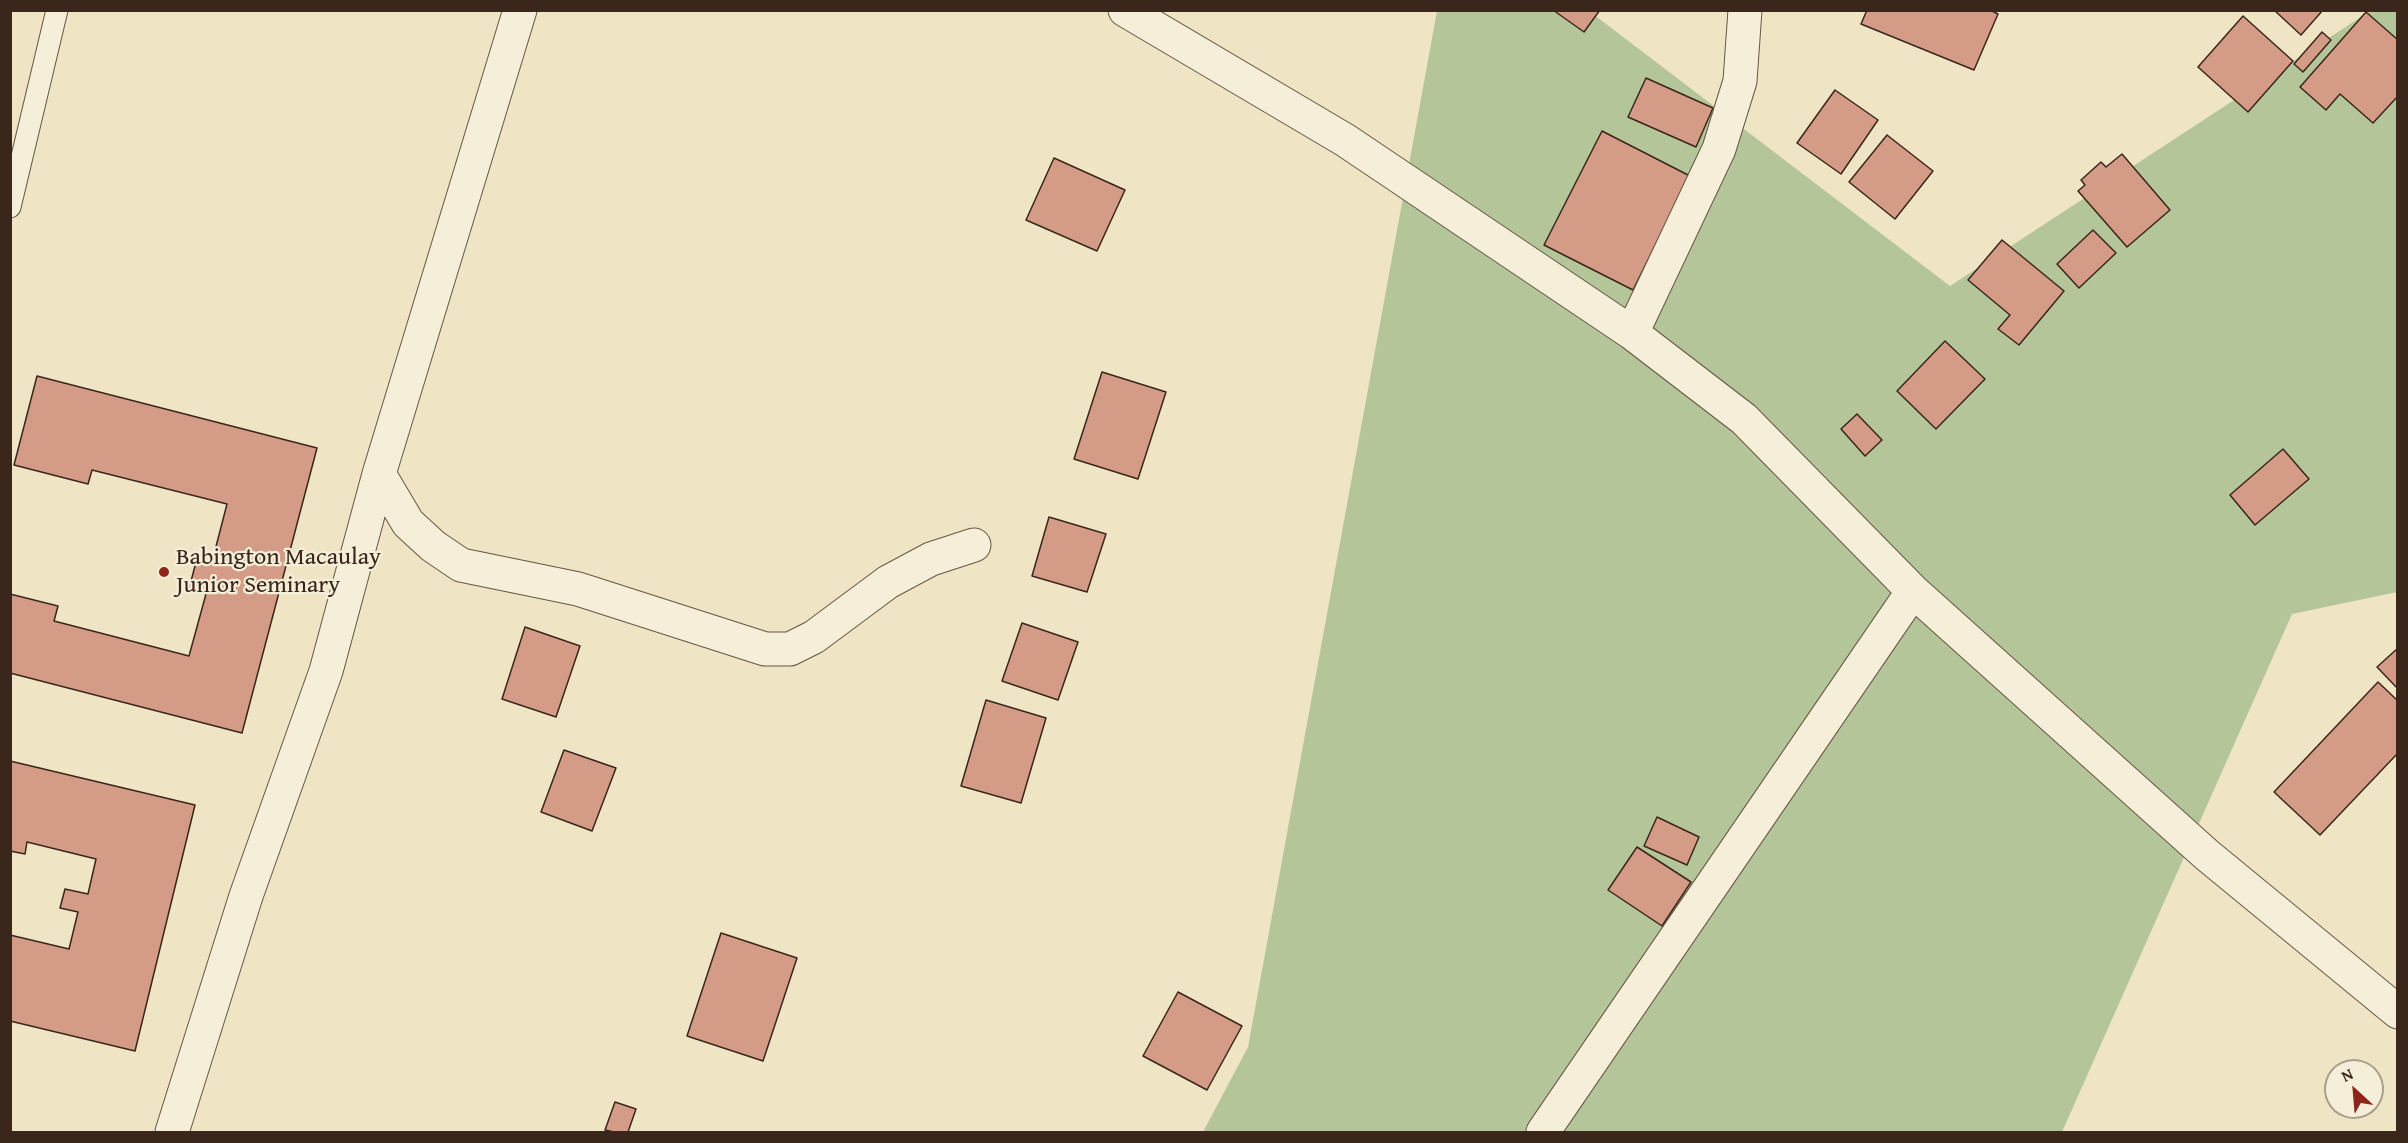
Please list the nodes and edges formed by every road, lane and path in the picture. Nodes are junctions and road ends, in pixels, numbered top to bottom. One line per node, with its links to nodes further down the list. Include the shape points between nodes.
1 (57, 10): 5 (lane)
2 (520, 10): 7 (street)
3 (1125, 10): 6 (street, via 1345,140)
4 (1745, 10): 6 (street, via 1740,81 1719,149)
5 (10, 207)
6 (1632, 333): 9 (street, via 1744,419)
7 (379, 474): 8 (street, via 408,523 461,565 578,589 765,649 790,649 814,637 888,582 932,559); 11 (street, via 326,671 246,896)
8 (974, 545)
9 (1913, 591): 10 (street, via 2207,855); 12 (street)
10 (2397, 1012)
11 (172, 1132)
12 (1543, 1132)

